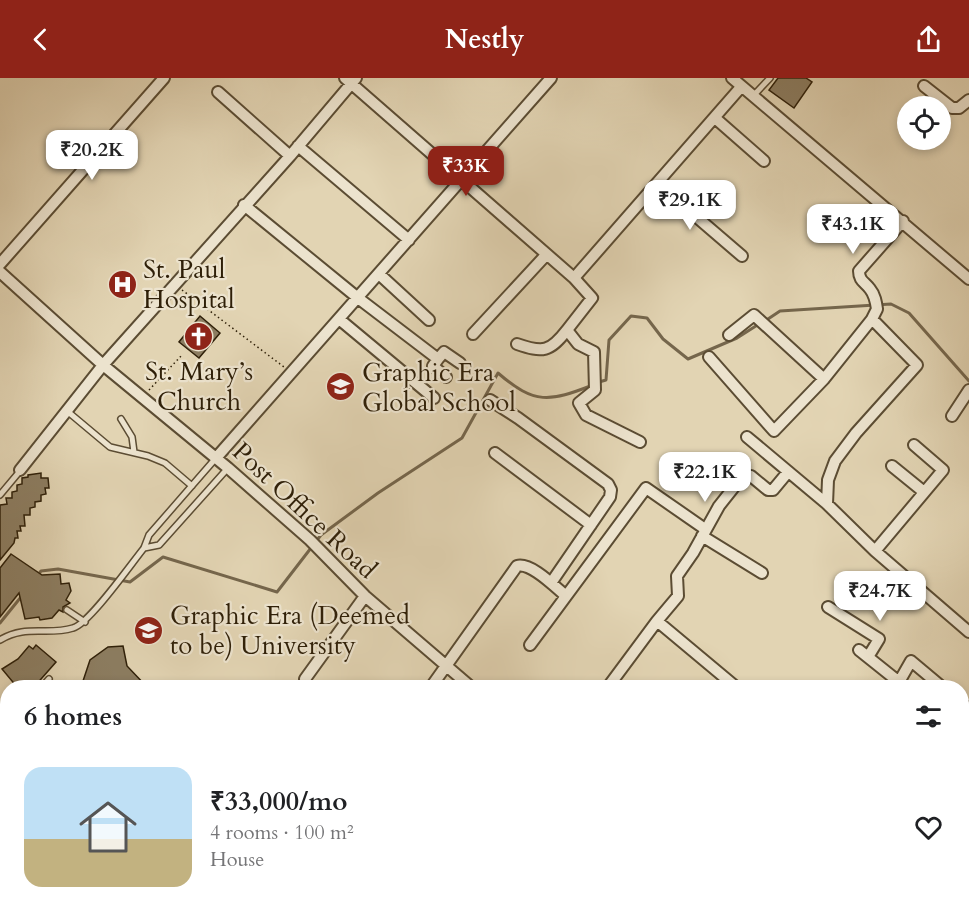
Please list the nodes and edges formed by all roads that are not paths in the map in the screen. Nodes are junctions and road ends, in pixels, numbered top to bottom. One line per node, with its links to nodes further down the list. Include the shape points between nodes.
1 (164, 78): 22 (street)
2 (551, 78): 15 (street)
3 (732, 78): 7 (street)
4 (770, 78): 9 (lane)
5 (351, 80): 12 (street); 15 (street)
6 (924, 86): 10 (street, via 952,108)
7 (741, 87): 9 (street); 11 (street)
8 (219, 92): 13 (street)
9 (753, 96): 18 (street)
10 (969, 100)
11 (715, 118): 14 (street); 16 (street)
12 (298, 146): 13 (street); 19 (street)
13 (290, 156): 17 (street)
14 (764, 161)
15 (462, 180): 19 (street); 20 (street)
16 (657, 183): 21 (street); 25 (street)
17 (244, 205): 27 (street); 38 (street)
18 (903, 221): 26 (street); 28 (street, via 859,271 860,279 870,289)
19 (409, 240): 24 (street)
20 (546, 255): 25 (street); 32 (street)
21 (742, 256)
22 (0, 264)
23 (0, 272): 38 (street, Post Office Road)
24 (379, 274): 27 (street); 30 (street)
25 (574, 278): 31 (street, via 592,298)
26 (969, 279)
27 (358, 298): 29 (street); 36 (street)
28 (875, 309): 40 (street); 60 (street, via 917,365 835,461 828,480)
29 (339, 319): 42 (street); 52 (street)
30 (429, 320)
31 (567, 330): 34 (street, via 549,348 539,350); 48 (street, via 578,344 594,352 595,385 579,403 586,415)
32 (473, 334)
33 (729, 334): 40 (street, via 754,315)
34 (518, 344)
35 (709, 357): 40 (street, via 774,431)
36 (438, 359): 37 (street, via 444,352); 39 (street, via 433,366)
37 (460, 363)
38 (103, 365): 44 (street); 52 (street, Post Office Road)
39 (446, 377)
40 (824, 379)
41 (968, 385): 45 (street)
42 (434, 398)
43 (490, 400): 61 (street, via 608,484 610,497)
44 (66, 411): 50 (lane, via 110,447); 55 (street)
45 (952, 416)
46 (121, 419): 50 (lane, via 132,437)
47 (747, 437): 56 (street)
48 (640, 442)
49 (914, 445): 58 (street, via 943,470)
50 (134, 452): 57 (lane, via 165,463)
51 (495, 453): 61 (street)
52 (216, 458): 54 (street, Post Office Road); 57 (lane)
53 (892, 466): 58 (street)
54 (228, 468): 63 (lane, via 159,545); 67 (street, Post Office Road, via 314,543)
55 (20, 470): 59 (lane)
56 (788, 471): 60 (street); 62 (street, via 773,490 751,476 742,477)
57 (192, 486): 63 (lane, via 149,535)
58 (924, 492): 64 (street)
59 (0, 495)
60 (827, 504): 64 (street)
61 (591, 525): 66 (street)
62 (704, 532): 65 (street); 68 (street, via 646,488); 71 (street, via 677,576 678,596)
63 (144, 548): 72 (lane)
64 (875, 551): 73 (street)
65 (762, 573)
66 (551, 583): 68 (street); 76 (street, via 526,566 517,566)
67 (365, 596): 76 (street, Post Office Road); 77 (street)
68 (566, 596): 75 (street)
69 (828, 607): 82 (street, via 879,639 863,654)
70 (67, 610): 72 (lane)
71 (657, 621): 80 (street); 81 (street)
72 (85, 622): 74 (lane, via 72,629 15,632)
73 (969, 632)
74 (0, 640)
75 (530, 645)
76 (446, 666): 78 (street); 79 (street, Post Office Road)
77 (305, 679)
78 (436, 680)
79 (463, 680)
80 (613, 680)
81 (728, 680)
82 (896, 680)
83 (900, 680): 84 (street, via 911,661)
84 (934, 680)

